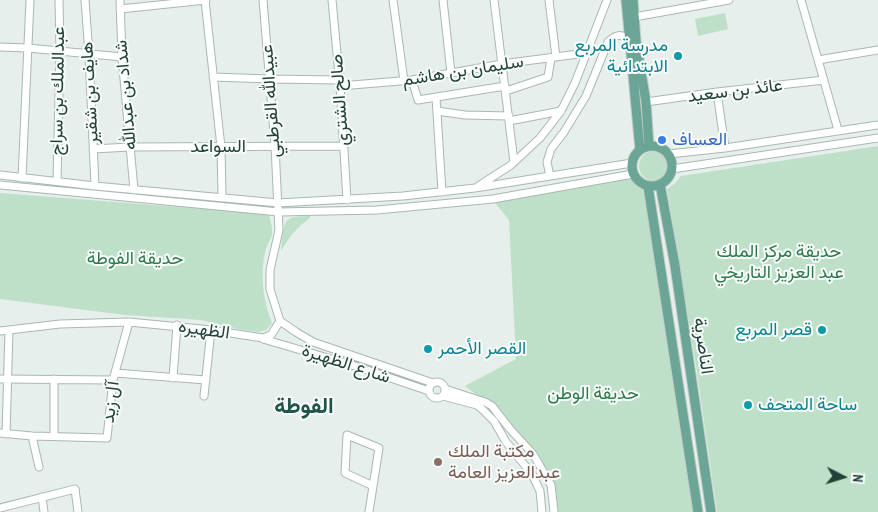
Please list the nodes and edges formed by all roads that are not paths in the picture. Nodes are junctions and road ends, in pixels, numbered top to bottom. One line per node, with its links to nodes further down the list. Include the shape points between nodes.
1 (30, 0): 23 (street)
2 (59, 0): 25 (street, عبدالملك بن سراج)
3 (85, 0): 27 (street, هايف بن شقير)
4 (120, 0): 19 (street, شداد بن عبدالله)
5 (206, 0): 17 (street); 33 (street)
6 (263, 0): 34 (street, عبيدالله القرطبي)
7 (332, 0): 38 (street, صالح الشتري)
8 (393, 0): 35 (street)
9 (443, 0): 32 (street)
10 (494, 0): 31 (street)
11 (549, 0): 29 (street)
12 (606, 0): 26 (street)
13 (626, 0): 21 (main road)
14 (633, 0): 20 (main road)
15 (729, 0): 18 (street)
16 (800, 0): 30 (street)
17 (186, 1): 19 (street)
18 (718, 1): 20 (street)
19 (120, 9): 28 (street, شداد بن عبدالله)
20 (634, 17): 42 (main road)
21 (630, 40): 53 (main road); 62 (street, via 618,35 608,42 586,96 551,149 547,162)
22 (0, 47): 23 (street)
23 (28, 48): 25 (street); 63 (street)
24 (878, 50): 30 (street)
25 (60, 51): 27 (street); 64 (street, عبدالملك بن سراج)
26 (586, 53): 29 (street, سليمان بن هاشم); 44 (street)
27 (89, 54): 28 (street); 55 (street, هايف بن شقير)
28 (122, 57): 51 (street, شداد بن عبدالله)
29 (553, 58): 31 (street, سليمان بن هاشم); 39 (street, via 548,77)
30 (818, 60): 37 (street)
31 (502, 64): 32 (street, سليمان بن هاشم); 39 (street)
32 (451, 73): 36 (street, سليمان بن هاشم)
33 (213, 77): 34 (street, سليمان بن هاشم); 52 (street)
34 (270, 79): 38 (street, سليمان بن هاشم); 49 (street, عبيدالله القرطبي)
35 (404, 80): 36 (street, سليمان بن هاشم); 38 (street, سليمان بن هاشم)
36 (412, 80): 41 (street, via 418,100)
37 (824, 80): 40 (street, عائذ بن سعيد); 47 (street)
38 (339, 83): 50 (street, صالح الشتري)
39 (505, 89): 41 (street); 45 (street)
40 (718, 92): 42 (street, عائذ بن سعيد); 54 (street)
41 (436, 97): 43 (street)
42 (646, 102): 53 (main road)
43 (438, 111): 45 (street); 74 (street)
44 (561, 111): 45 (street); 57 (street, via 540,138)
45 (509, 119): 57 (street)
46 (878, 125): 47 (street)
47 (838, 130): 54 (street)
48 (878, 138): 59 (street)
49 (275, 146): 50 (street, السواعد); 52 (street, السواعد); 78 (street, عبيدالله القرطبي)
50 (344, 146): 77 (street, صالح الشتري)
51 (130, 147): 52 (street, السواعد); 55 (street, السواعد); 72 (street, شداد بن عبدالله)
52 (221, 147): 76 (street)
53 (644, 148): 56 (main road, via 660,147); 58 (main road)
54 (726, 148): 56 (street)
55 (93, 149): 69 (street, هايف بن شقير)
56 (668, 154): 59 (main road)
57 (514, 162): 71 (street)
58 (632, 163): 60 (main road); 62 (street)
59 (672, 169): 66 (main road)
60 (633, 174): 70 (main road); 79 (street, via 493,199 376,210)
61 (0, 176): 63 (street)
62 (550, 176): 71 (street)
63 (22, 178): 64 (street)
64 (57, 181): 65 (street)
65 (71, 183): 68 (street); 73 (street, via 73,189)
66 (660, 184): 70 (main road); 111 (main road, الناصرية)
67 (0, 185): 73 (street)
68 (86, 185): 69 (street); 75 (street, via 81,188)
69 (95, 186): 72 (street)
70 (648, 186): 110 (main road, الناصرية)
71 (475, 188): 74 (street)
72 (134, 190): 76 (street)
73 (68, 191): 75 (street)
74 (442, 192): 77 (street)
75 (85, 193): 80 (street)
76 (222, 198): 78 (street)
77 (347, 200): 78 (street)
78 (278, 203): 80 (street)
79 (308, 211): 80 (street); 81 (street, via 297,212 288,218)
80 (279, 212): 81 (street)
81 (278, 238): 82 (street, via 270,270 270,289)
82 (280, 321): 88 (street, via 271,335); 94 (street, شارع الظهيرة, via 313,342)
83 (129, 322): 84 (street, الظهيره); 85 (street, الظهيره, via 60,324); 89 (street, آل زيد)
84 (177, 326): 86 (street, الظهيره); 90 (street)
85 (8, 330): 87 (street, الظهيره); 91 (street)
86 (211, 330): 88 (street, الظهيره); 93 (street)
87 (0, 331)
88 (263, 338): 95 (street, شارع الظهيرة)
89 (114, 376): 90 (street); 92 (street); 100 (street, آل زيد, via 107,438)
90 (173, 378): 93 (street)
91 (4, 379): 92 (street); 98 (street)
92 (54, 379): 100 (street)
93 (206, 380): 97 (street)
94 (433, 383): 95 (street); 96 (street, شارع الظهيرة, via 444,385)
95 (429, 391): 96 (street, شارع الظهيرة, via 434,398 439,398)
96 (444, 392): 108 (street, شارع الظهيرة, via 477,406 494,421 532,474 540,491); 109 (street, شارع الظهيرة, via 492,406 532,454 551,485)
97 (204, 396)
98 (3, 434): 99 (street, آل زيد)
99 (32, 436): 100 (street, آل زيد); 101 (street)
100 (54, 436)
101 (39, 467)
102 (373, 486): 102 (street, via 345,473 347,435 379,448); 107 (street)
103 (42, 498): 104 (street); 105 (street); 106 (street, via 74,489)
104 (0, 508)
105 (44, 512)
106 (78, 512)
107 (369, 512)
108 (542, 512)
109 (554, 512)
110 (698, 512)
111 (711, 512)

